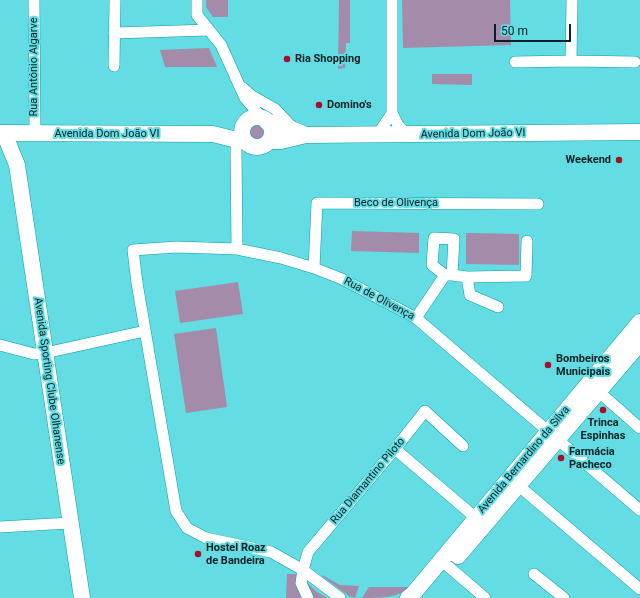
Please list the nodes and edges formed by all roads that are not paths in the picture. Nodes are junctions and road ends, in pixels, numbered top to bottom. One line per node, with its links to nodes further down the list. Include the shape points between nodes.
1 (34, 0): 17 (street, Rua António Algarve)
2 (114, 0): 7 (street)
3 (197, 0): 6 (street, via 197,15)
4 (392, 0): 13 (street)
5 (572, 0): 8 (street)
6 (209, 30): 7 (street); 12 (street, via 221,45)
7 (114, 33): 11 (street)
8 (571, 61): 9 (street); 10 (street)
9 (516, 62)
10 (635, 62)
11 (114, 66)
12 (239, 84): 14 (street, via 245,98); 18 (street, via 252,96 275,109)
13 (392, 113): 21 (street); 22 (street)
14 (265, 120): 15 (main road, via 254,118); 18 (main road, Avenida Dom João VI); 24 (main road, via 270,125 272,134)
15 (244, 125): 20 (main road, Avenida Dom João VI); 23 (main road)
16 (640, 132): 22 (main road, Avenida Dom João VI)
17 (32, 133): 19 (main road, Avenida Dom João VI); 20 (main road, Avenida Dom João VI); 25 (main road, Avenida Sporting Clube Olhanense, via 20,148)
18 (302, 133): 21 (main road, Avenida Dom João VI); 24 (main road, Avenida Dom João VI, via 281,141)
19 (0, 134): 25 (main road, Avenida Sporting Clube Olhanense, via 6,138)
20 (213, 134): 23 (main road, Avenida Dom João VI)
21 (378, 134): 22 (main road, Avenida Dom João VI)
22 (406, 134)
23 (241, 141): 24 (main road, via 257,147); 28 (street, via 236,149)
24 (269, 141)
25 (17, 165): 37 (main road, Avenida Sporting Clube Olhanense)
26 (538, 204): 29 (street, Beco de Olivença, via 317,204)
27 (527, 241): 30 (street, via 526,276)
28 (237, 249): 29 (street, Rua de Olivença); 34 (street, Rua de Olivença, via 177,247 133,250)
29 (314, 268): 32 (street, Rua de Olivença, via 342,279)
30 (468, 277): 31 (street, via 470,295); 32 (street, via 449,275)
31 (498, 307)
32 (416, 318): 40 (street, Rua de Olivença)
33 (640, 322): 36 (main road, Avenida Bernardino da Silva)
34 (146, 331): 37 (street); 49 (street, via 176,511 187,528 206,538 271,552)
35 (0, 345): 37 (street, via 34,354)
36 (635, 346): 38 (main road, Avenida Bernardino da Silva); 40 (main road, Avenida Bernardino da Silva)
37 (45, 353): 46 (main road, Avenida Sporting Clube Olhanense)
38 (598, 391): 39 (street); 40 (main road, Avenida Bernardino da Silva)
39 (640, 428)
40 (552, 436): 43 (main road, Avenida Bernardino da Silva); 44 (street, Rua de Olivença); 45 (main road, Avenida Bernardino da Silva)
41 (463, 446): 42 (street, Rua Diamantino Piloto, via 425,411)
42 (395, 449): 45 (street); 49 (street, Rua Diamantino Piloto, via 308,552)
43 (519, 486): 48 (main road, Avenida Bernardino da Silva); 51 (street)
44 (640, 510)
45 (476, 518): 55 (main road, Avenida Bernardino da Silva)
46 (70, 523): 47 (street); 52 (main road, Avenida Sporting Clube Olhanense)
47 (0, 527)
48 (449, 567): 56 (main road, Avenida Bernardino da Silva); 57 (street)
49 (303, 570): 53 (street, Rua Diamantino Piloto, via 302,583); 54 (street)
50 (534, 574): 58 (street)
51 (640, 588)
52 (82, 598)
53 (308, 598)
54 (340, 598)
55 (408, 598)
56 (425, 598)
57 (485, 598)
58 (564, 598)

